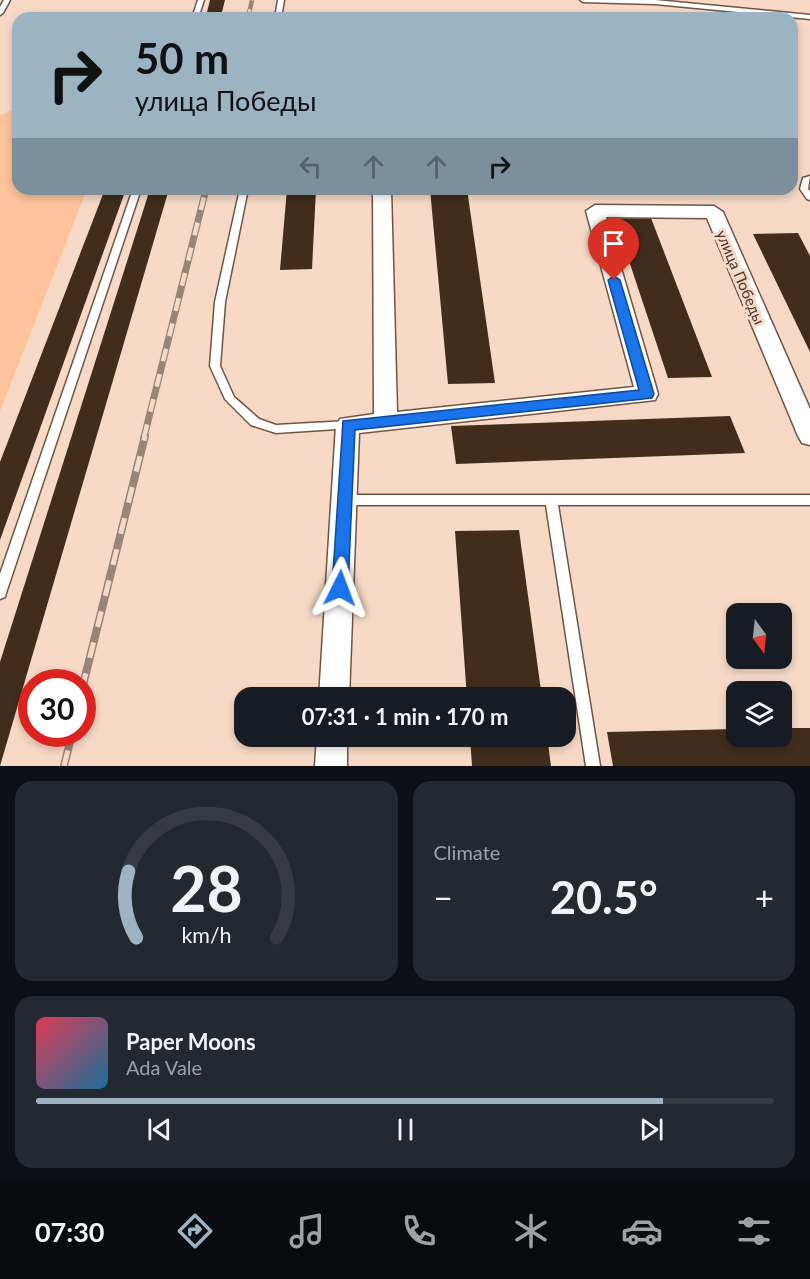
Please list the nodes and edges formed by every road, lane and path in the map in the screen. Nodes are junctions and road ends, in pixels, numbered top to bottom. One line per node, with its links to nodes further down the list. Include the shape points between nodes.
1 (7, 0): 4 (lane)
2 (583, 0): 3 (lane)
3 (758, 12)
4 (0, 13)
5 (810, 178): 9 (lane, via 804,189)
6 (135, 195): 16 (lane)
7 (243, 195): 11 (lane, via 220,302 215,366 230,399 255,422 276,429)
8 (382, 195): 10 (street)
9 (810, 197)
10 (386, 422): 11 (street, улица Победы); 12 (street, улица Победы, via 647,394 595,211 714,212)
11 (348, 425): 13 (street)
12 (810, 436)
13 (344, 500): 15 (lane); 17 (street)
14 (810, 500): 15 (lane)
15 (550, 501): 20 (lane)
16 (0, 593)
17 (335, 687)
18 (331, 747): 19 (street)
19 (330, 766)
20 (593, 766)

